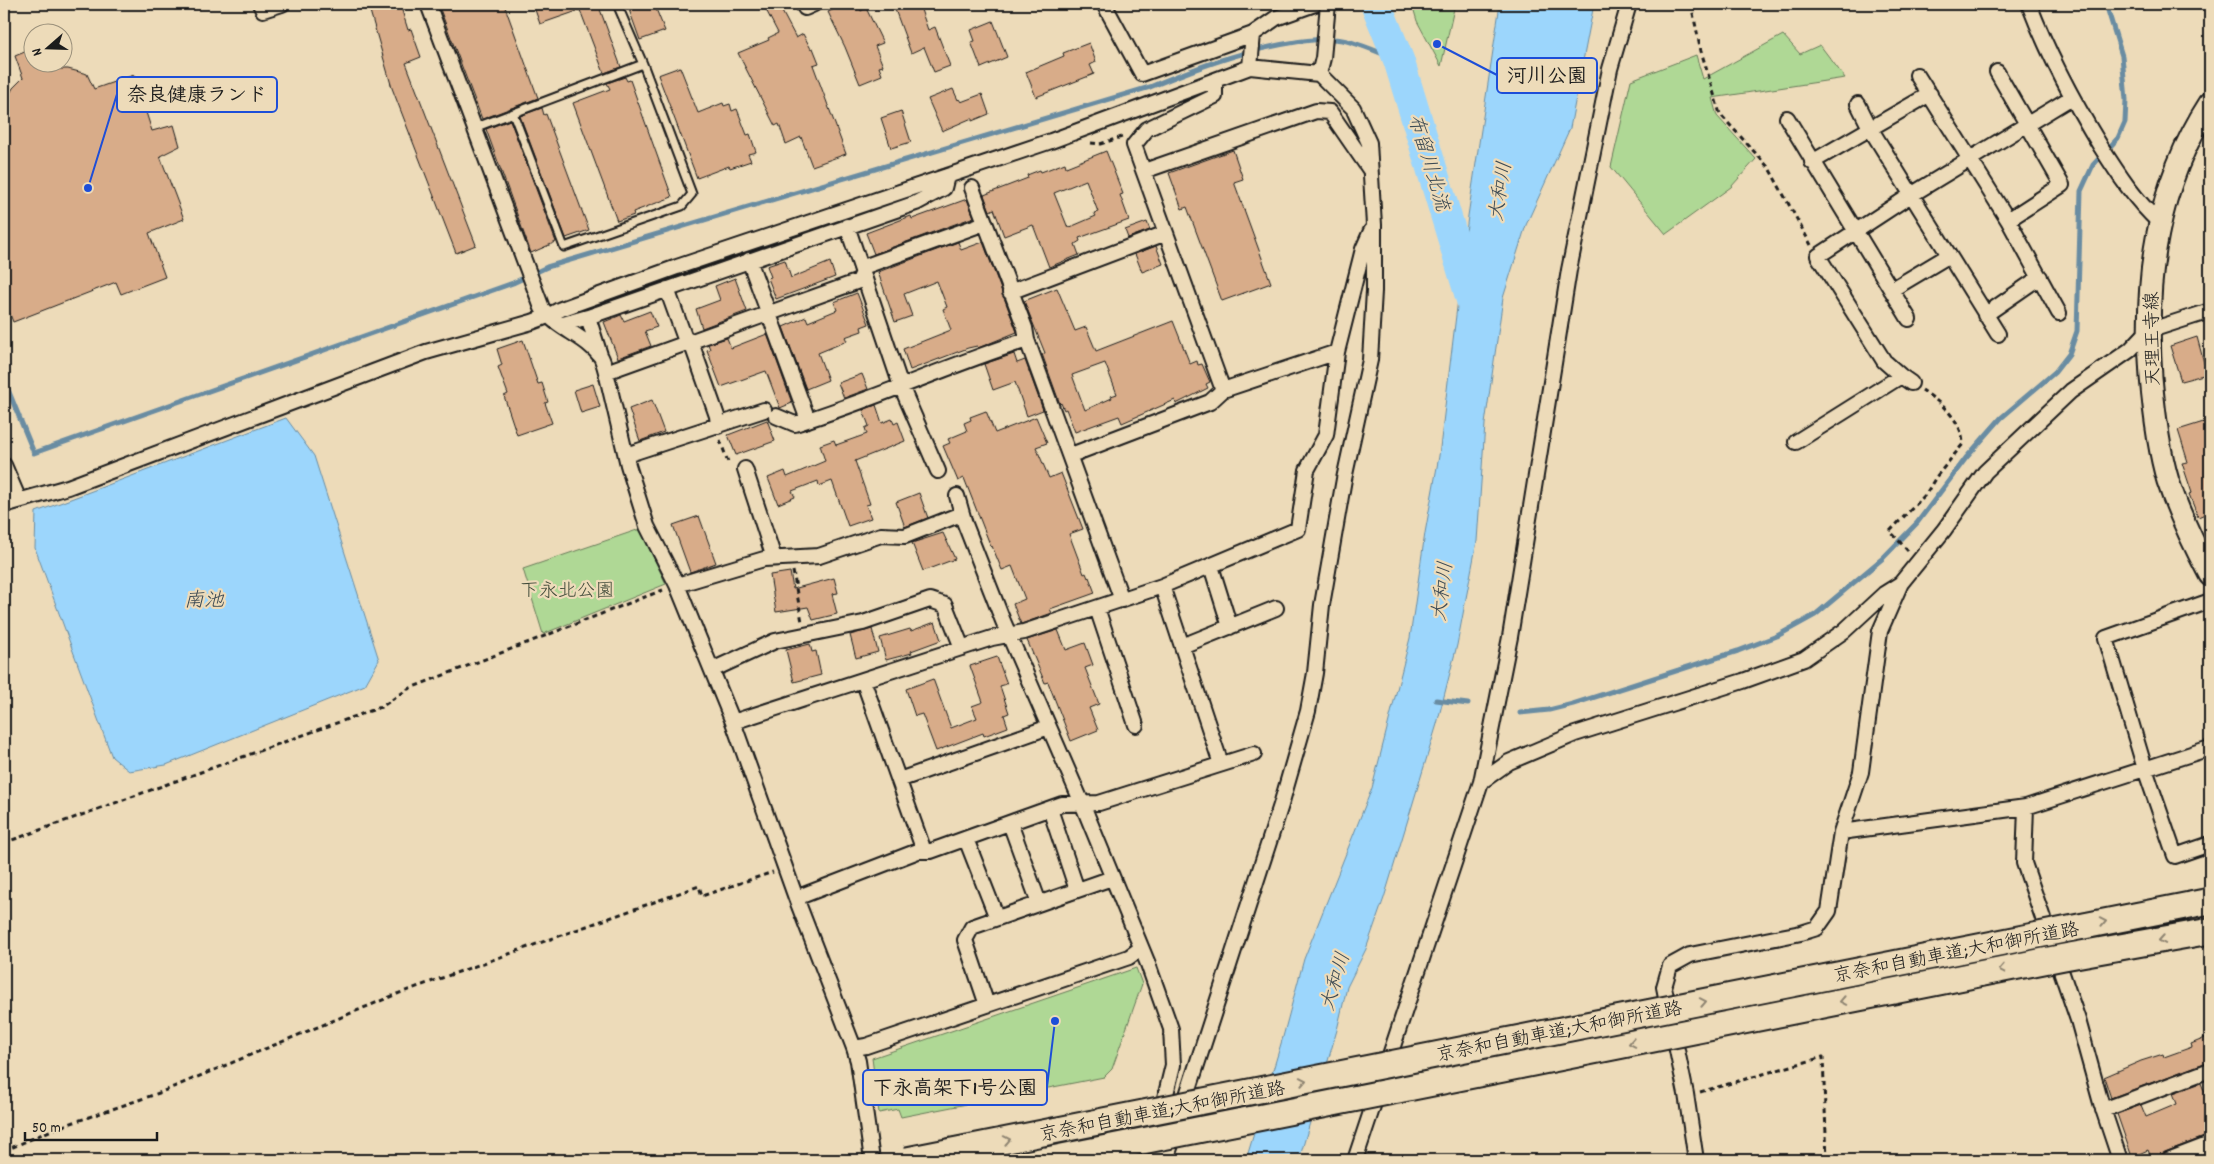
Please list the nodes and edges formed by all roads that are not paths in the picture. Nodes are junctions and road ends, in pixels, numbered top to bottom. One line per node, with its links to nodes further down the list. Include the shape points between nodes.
1 (260, 4): 2 (street, via 263,10)
2 (282, 4)
3 (428, 4): 26 (street)
4 (617, 4): 13 (lane)
5 (803, 4): 6 (street, via 805,8)
6 (814, 4)
7 (1104, 4): 12 (street, via 1142,74)
8 (1315, 4): 12 (street, via 1276,18)
9 (1328, 4): 16 (street)
10 (1629, 4): 102 (street, via 1610,69 1569,270 1510,637)
11 (2029, 4): 20 (street)
12 (1253, 36): 14 (street)
13 (643, 64): 23 (lane); 23 (lane, via 692,194 682,206 564,246)
14 (1251, 65): 16 (street); 18 (street)
15 (1997, 72): 25 (street)
16 (1319, 74): 31 (street, via 1353,108 1369,143)
17 (1917, 75): 19 (street)
18 (1215, 82): 30 (street, via 1215,96 1147,129 1134,145); 32 (street)
19 (1930, 94): 27 (street); 28 (street)
20 (2072, 97): 25 (street); 36 (street, via 2140,205)
21 (1858, 104): 27 (street)
22 (2210, 104): 36 (main road, 天理王寺線, via 2182,155)
23 (513, 113): 26 (lane)
24 (1787, 118): 29 (street)
25 (2027, 124): 28 (street); 35 (street, via 2062,185)
26 (473, 128): 53 (street, via 542,308)
27 (1870, 128): 29 (street); 34 (street)
28 (1970, 159): 34 (street); 35 (street)
29 (1812, 162): 40 (street)
30 (1144, 171): 31 (street, via 1316,111 1330,112); 41 (street)
31 (1371, 171): 38 (street)
32 (947, 176): 39 (street, via 944,188 916,203); 53 (street, via 677,267)
33 (972, 188): 37 (street)
34 (1911, 195): 40 (street); 42 (street)
35 (2008, 220): 45 (street)
36 (2159, 222): 57 (main road, 天理王寺線, via 2150,277)
37 (985, 223): 44 (street, via 866,266); 48 (street)
38 (1374, 225): 61 (street, via 1363,249); 128 (street, via 1370,360 1342,489 1308,711 1282,804)
39 (847, 226): 43 (street); 44 (street)
40 (1855, 232): 47 (street); 68 (street, via 1818,256 1884,361 1906,379)
41 (1166, 233): 48 (street); 65 (street)
42 (1948, 256): 47 (street); 52 (street)
43 (749, 260): 46 (street); 50 (street)
44 (862, 274): 50 (street, via 859,281); 64 (street)
45 (2040, 277): 51 (street); 52 (street)
46 (667, 289): 54 (street); 60 (street)
47 (1891, 290): 55 (street)
48 (1010, 292): 59 (street)
49 (2210, 311): 57 (street)
50 (768, 313): 60 (street); 66 (street)
51 (2059, 313)
52 (1985, 315): 58 (street)
53 (548, 316): 56 (street); 75 (street, via 426,352 68,487)
54 (588, 317): 56 (street); 62 (street)
55 (1909, 319)
56 (560, 325): 62 (street)
57 (2148, 331): 80 (main road, 天理王寺線, via 2154,412 2168,480 2190,537); 81 (street, via 2130,350 2071,391 1985,472)
58 (1998, 334)
59 (1027, 340): 64 (street); 70 (street)
60 (689, 342): 63 (street); 67 (street, via 718,416)
61 (1336, 352): 65 (street); 79 (street, via 1326,434 1307,470 1298,529)
62 (601, 357): 63 (street)
63 (606, 372): 69 (street)
64 (900, 386): 66 (street); 73 (street)
65 (1224, 390): 70 (street, via 1210,402)
66 (808, 420): 67 (street, via 795,424 770,413)
67 (718, 426): 69 (street)
68 (1796, 442)
69 (626, 455): 82 (street, via 647,526)
70 (1071, 455): 84 (street)
71 (4, 466): 75 (street)
72 (745, 469): 78 (street)
73 (938, 471)
74 (957, 496): 77 (street)
75 (18, 500): 76 (street)
76 (4, 504)
77 (961, 514): 78 (street, via 905,536 881,535 819,556); 89 (street)
78 (774, 558): 82 (street)
79 (1211, 566): 83 (street); 88 (street)
80 (2210, 575)
81 (1901, 584): 102 (street, via 1804,659 1575,734 1509,762); 107 (street, via 1880,631 1861,772)
82 (677, 585): 92 (street)
83 (1162, 586): 84 (street); 90 (street)
84 (1122, 600): 86 (street)
85 (2210, 601): 100 (street, via 2106,638)
86 (1097, 608): 89 (street); 95 (street)
87 (1276, 608): 88 (street)
88 (1230, 627): 90 (street)
89 (1009, 635): 91 (street); 96 (street)
90 (1182, 646): 99 (street)
91 (962, 648): 92 (street, via 944,606 930,600 864,622 775,641); 93 (street)
92 (712, 670): 94 (street)
93 (863, 680): 94 (street); 101 (street)
94 (734, 722): 113 (street)
95 (1136, 725)
96 (1049, 727): 101 (street); 103 (street)
97 (2210, 748): 100 (street)
98 (1254, 754): 99 (street)
99 (1221, 764): 103 (street, via 1099,803)
100 (2145, 769): 104 (street); 109 (street, via 2175,856)
101 (899, 780): 110 (street)
102 (1481, 782): 129 (street)
103 (1082, 802): 105 (street); 111 (street)
104 (2026, 807): 107 (street); 122 (street, via 2024,863 2078,1020)
105 (1050, 809): 106 (street); 112 (street)
106 (1010, 823): 108 (street); 115 (street)
107 (1841, 832): 130 (street, via 1829,911 1817,928 1690,955 1670,966 1664,987)
108 (966, 838): 110 (street); 116 (street)
109 (2210, 844)
110 (924, 851): 113 (street)
111 (1112, 878): 112 (street); 118 (street)
112 (1077, 890): 115 (street)
113 (796, 898): 120 (street)
114 (2210, 901): 125 (highway, 京奈和自動車道;大和御所道路, one-way to 114, bridge)
115 (1039, 903): 116 (street)
116 (997, 918): 119 (street, via 972,927 965,940)
117 (2210, 931): 126 (highway, 京奈和自動車道;大和御所道路, one-way to 126, bridge, via 2054,959)
118 (1141, 948): 119 (street, via 1129,957); 127 (street, via 1171,1028 1173,1065 1154,1143)
119 (987, 1005): 120 (street)
120 (854, 1048): 124 (street)
121 (2210, 1070): 122 (street)
122 (2103, 1110): 131 (street)
123 (2210, 1144): 132 (street)
124 (872, 1160)
125 (908, 1160)
126 (1047, 1160)
127 (1158, 1160)
128 (1166, 1160)
129 (1355, 1160)
130 (1696, 1160)
131 (2120, 1160)
132 (2168, 1160)

